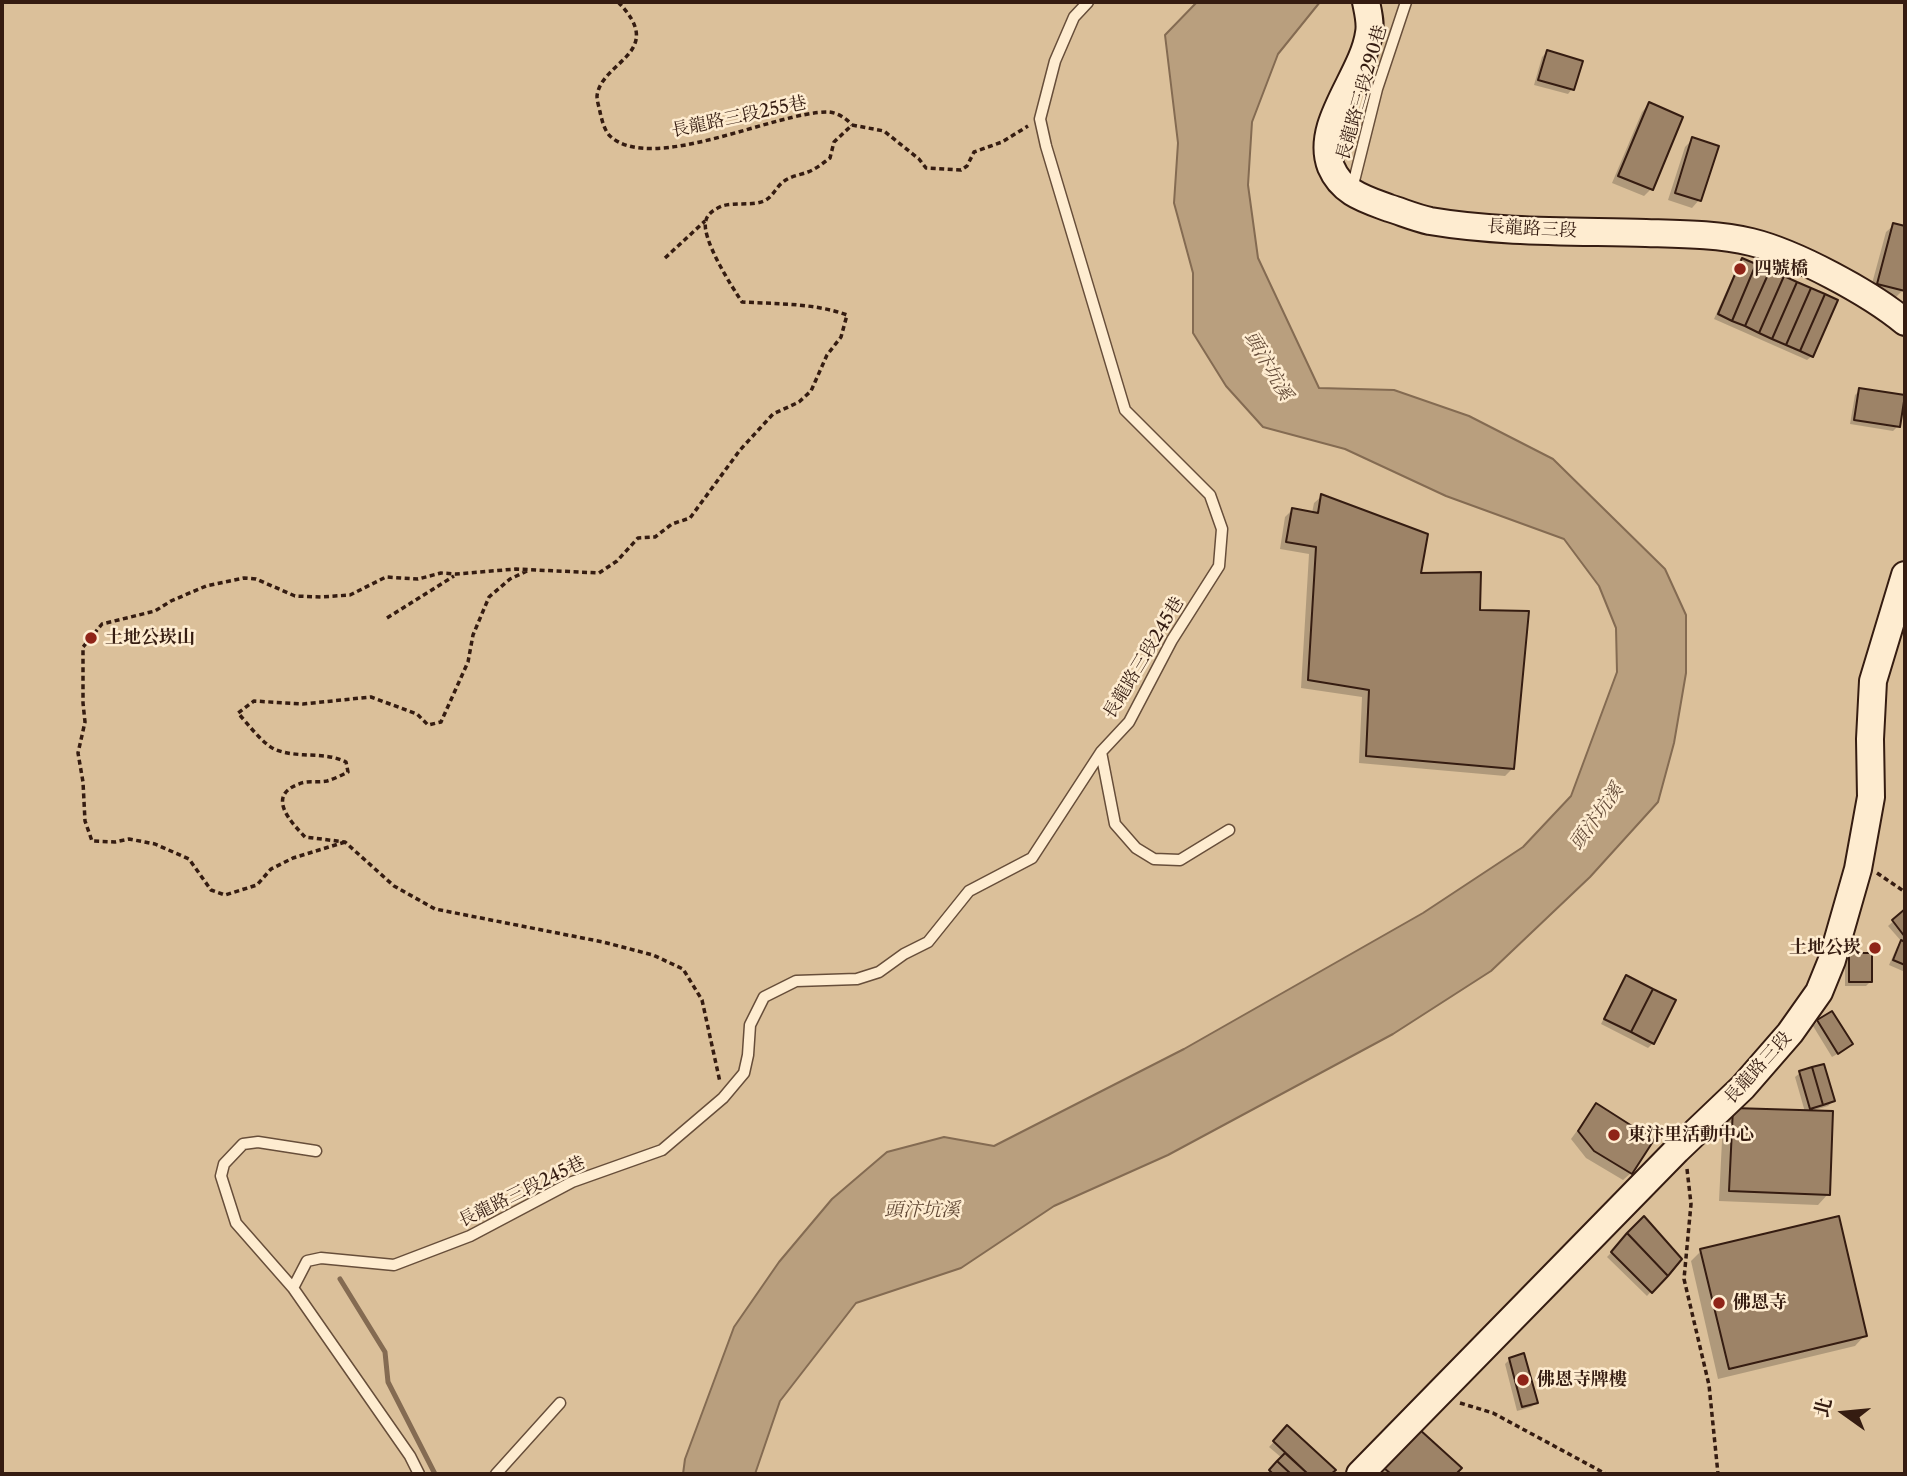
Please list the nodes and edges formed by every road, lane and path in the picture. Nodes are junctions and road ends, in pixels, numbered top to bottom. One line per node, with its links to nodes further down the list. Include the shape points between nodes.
1 (618, 2): 6 (path, 長龍路三段255巷, via 634,27 634,44 602,83 597,97 603,124 610,136 624,144 682,147 829,112)
2 (1088, 2): 5 (lane, via 1074,16 1055,61)
3 (1366, 2): 7 (main road, via 1370,31 1363,58 1328,137 1331,166)
4 (1406, 2): 7 (lane, 長龍路三段290巷, via 1377,89)
5 (1040, 120): 6 (path, 長龍路三段255巷, via 974,152 961,170 926,168 884,131); 15 (lane, 長龍路三段245巷, via 1125,410 1210,495 1222,529 1219,565 1129,722)
6 (852, 125): 8 (path, via 834,142 830,158 810,172 782,182 763,201 721,206)
7 (1351, 193): 10 (main road, 長龍路三段, via 1427,220 1503,229 1700,234 1753,242 1832,276)
8 (705, 221): 9 (path); 11 (path, via 709,242 742,302 834,310 848,315 841,337 811,391 773,414 690,518 655,537 638,538 599,573)
9 (665, 258)
10 (1905, 323)
11 (529, 570): 12 (path); 17 (path, via 489,597 473,635 468,662 441,722 428,726 417,714 371,697 303,704 254,701 238,713 274,748 346,762 348,772 328,781 298,784 285,794 282,805 305,837)
12 (456, 575): 14 (path); 17 (path, via 386,577 350,595 321,597 295,596 244,578 206,586 155,611 102,624 83,647 85,722 78,753 85,821 92,841 129,839 155,844 189,859 211,890 225,895 257,885 271,869 293,858)
13 (1905, 575): 18 (main road, 長龍路三段, via 1873,681 1871,797)
14 (387, 618)
15 (1101, 752): 16 (lane, via 1115,824 1136,848 1154,859 1180,860); 20 (lane, 長龍路三段245巷, via 1032,858 969,891 928,942 879,972 857,979 796,981 764,998 750,1025 744,1073)
16 (1229, 830)
17 (345, 842): 20 (path, via 394,886 435,909 603,942 653,955 683,970 702,1000)
18 (1858, 869): 19 (path, via 1877,873); 21 (main road, 長龍路三段, via 1819,992 1743,1087)
19 (1905, 892)
20 (723, 1098): 23 (lane, 長龍路三段245巷, via 662,1150 572,1182 470,1236 394,1265 321,1258 307,1261)
21 (1685, 1143): 24 (main road, 長龍路三段); 30 (path, via 1691,1204 1684,1279 1709,1385)
22 (316, 1151): 23 (lane, via 243,1144 224,1164 221,1176 236,1223)
23 (293, 1288): 26 (lane)
24 (1437, 1395): 28 (main road, 長龍路三段); 29 (path, via 1493,1413)
25 (560, 1403): 27 (lane)
26 (419, 1474)
27 (496, 1474)
28 (1360, 1474)
29 (1606, 1474)
30 (1718, 1474)

